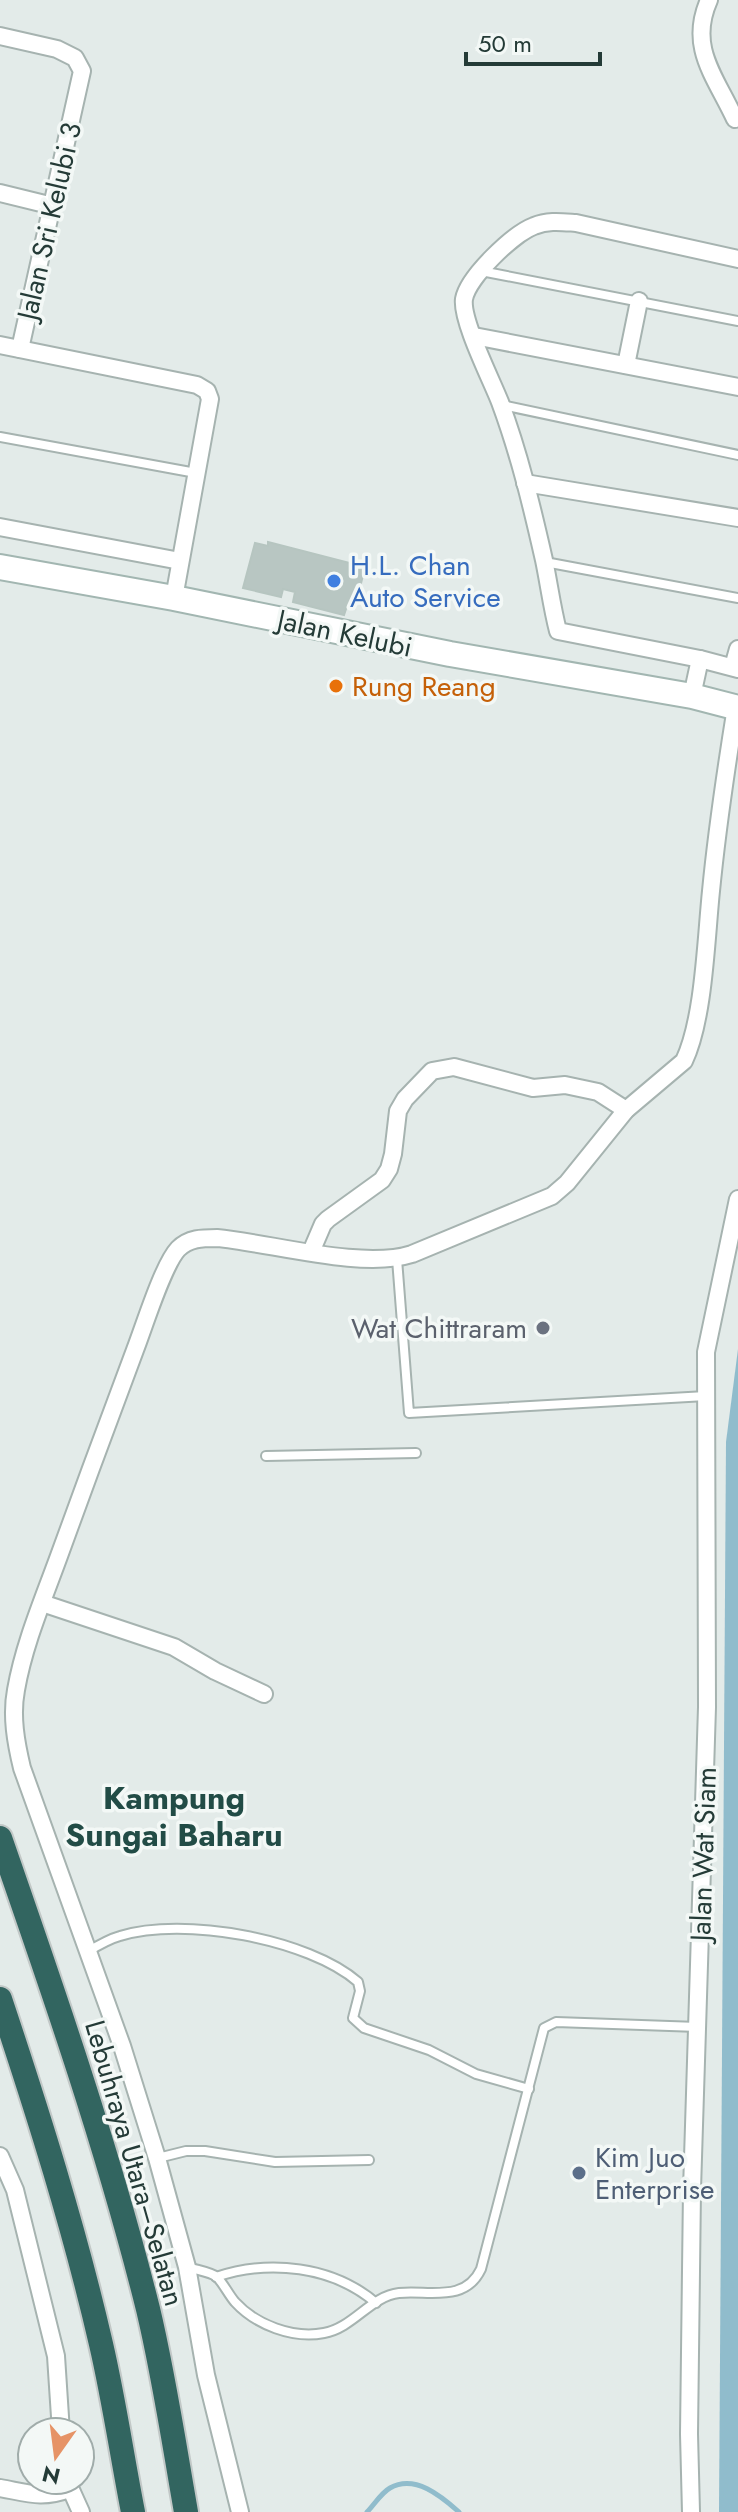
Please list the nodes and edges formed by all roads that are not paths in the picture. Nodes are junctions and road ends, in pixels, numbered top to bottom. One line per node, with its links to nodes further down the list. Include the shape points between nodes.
1 (709, 0): 3 (street, via 700,29 701,49)
2 (0, 36): 5 (street, Jalan Sri Kelubi 3, via 57,49 75,58 82,71)
3 (737, 119)
4 (0, 193): 5 (street)
5 (53, 206): 12 (street, Jalan Sri Kelubi 3)
6 (738, 259): 7 (street, via 557,221 520,233)
7 (481, 271): 8 (lane); 10 (street, via 464,300)
8 (639, 301): 9 (lane); 13 (street)
9 (738, 321)
10 (474, 336): 13 (street); 15 (street)
11 (0, 345): 12 (street)
12 (20, 349): 18 (street, Jalan Sri Kelubi 3, via 207,391 210,399)
13 (626, 365): 14 (street)
14 (738, 387)
15 (501, 405): 17 (lane); 19 (street)
16 (0, 437): 18 (lane)
17 (738, 455)
18 (196, 473): 22 (street, Jalan Sri Kelubi 3)
19 (525, 483): 20 (street); 23 (street)
20 (738, 518)
21 (0, 527): 22 (street)
22 (180, 561): 25 (street, Jalan Sri Kelubi 3)
23 (544, 561): 26 (lane); 28 (street, via 558,631)
24 (0, 567): 25 (main road, Jalan Kelubi)
25 (174, 598): 30 (main road, Jalan Kelubi)
26 (738, 598)
27 (738, 649): 29 (street)
28 (700, 659): 29 (street); 30 (street)
29 (735, 668)
30 (692, 696): 31 (main road, Jalan Kelubi)
31 (737, 708): 32 (street, via 689,1051 673,1072)
32 (626, 1110): 34 (street, via 598,1092 565,1085 533,1088 454,1067 432,1071 398,1111 393,1154 382,1180 323,1224); 35 (street, via 552,1196)
33 (738, 1199): 36 (street, Jalan Wat Siam, via 706,1352)
34 (311, 1252): 35 (street); 39 (street, via 209,1238 186,1242 175,1251)
35 (397, 1259): 36 (lane, via 409,1413)
36 (706, 1396): 44 (street, Jalan Wat Siam, via 707,1707)
37 (416, 1453): 38 (lane)
38 (266, 1456)
39 (42, 1603): 40 (street, via 174,1647); 42 (street, via 15,1691 16,1741)
40 (264, 1694)
41 (0, 1838): 54 (highway, Lebuhraya Utara–Selatan, via 114,2184 151,2322)
42 (87, 1952): 45 (lane, via 119,1936 185,1928 303,1952 358,1982 353,2018 364,2028 429,2050 487,2078); 47 (street)
43 (0, 1999): 53 (highway, via 79,2254)
44 (698, 2027): 45 (lane, via 556,2022 541,2034); 56 (street, Jalan Wat Siam)
45 (529, 2089): 51 (lane, via 476,2279 458,2290 390,2294)
46 (0, 2156): 52 (street, via 15,2190 56,2356)
47 (157, 2158): 48 (lane, via 205,2151 275,2162); 49 (street)
48 (369, 2160)
49 (187, 2267): 50 (lane); 55 (street, via 206,2375)
50 (216, 2277): 51 (lane, via 235,2270 293,2268 349,2284); 51 (lane, via 254,2319 294,2333 337,2330)
51 (376, 2303)
52 (60, 2416)
53 (133, 2512)
54 (186, 2512)
55 (240, 2512)
56 (691, 2512)

